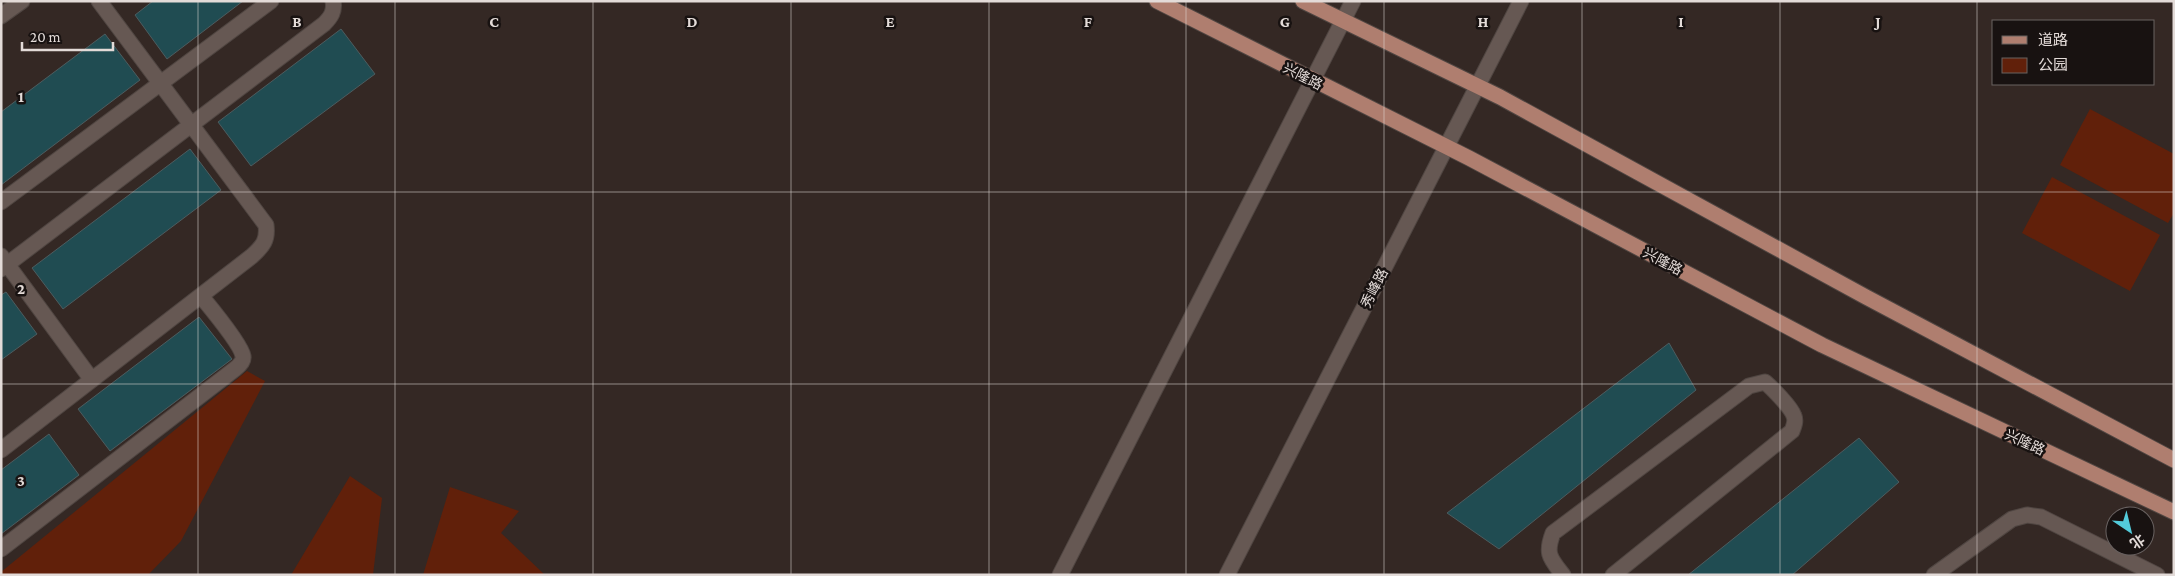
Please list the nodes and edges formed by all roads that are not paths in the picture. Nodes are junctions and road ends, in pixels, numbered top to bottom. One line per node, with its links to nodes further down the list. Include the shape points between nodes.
1 (22, 1): 9 (street)
2 (99, 1): 12 (street)
3 (271, 1): 12 (street)
4 (333, 1): 14 (street, via 331,16 324,24)
5 (1157, 1): 11 (main road, 兴隆路)
6 (1303, 1): 10 (main road)
7 (1353, 1): 10 (street)
8 (1521, 1): 13 (street, 秀峰路)
9 (1, 16)
10 (1343, 21): 11 (street); 13 (main road)
11 (1312, 80): 15 (main road, 兴隆路); 24 (street)
12 (160, 83): 14 (street); 16 (street)
13 (1477, 86): 15 (street, 秀峰路); 21 (main road)
14 (191, 124): 17 (street); 18 (street, via 266,225 268,236 252,256)
15 (1446, 147): 22 (main road, 兴隆路, via 1822,345); 25 (street, 秀峰路)
16 (1, 202)
17 (3, 264): 19 (street)
18 (201, 296): 19 (street); 23 (street, via 237,345 243,356 241,362)
19 (92, 380): 20 (street)
20 (1, 450)
21 (2174, 460)
22 (2174, 512)
23 (1, 549)
24 (1060, 575)
25 (1227, 575)
26 (1563, 575): 27 (street, via 1550,559 1547,547 1553,533 1749,386 1765,382 1770,386 1794,414 1792,431)
27 (1613, 575)
28 (1934, 575): 29 (street, via 2012,519 2027,515 2041,517)
29 (2157, 575)

